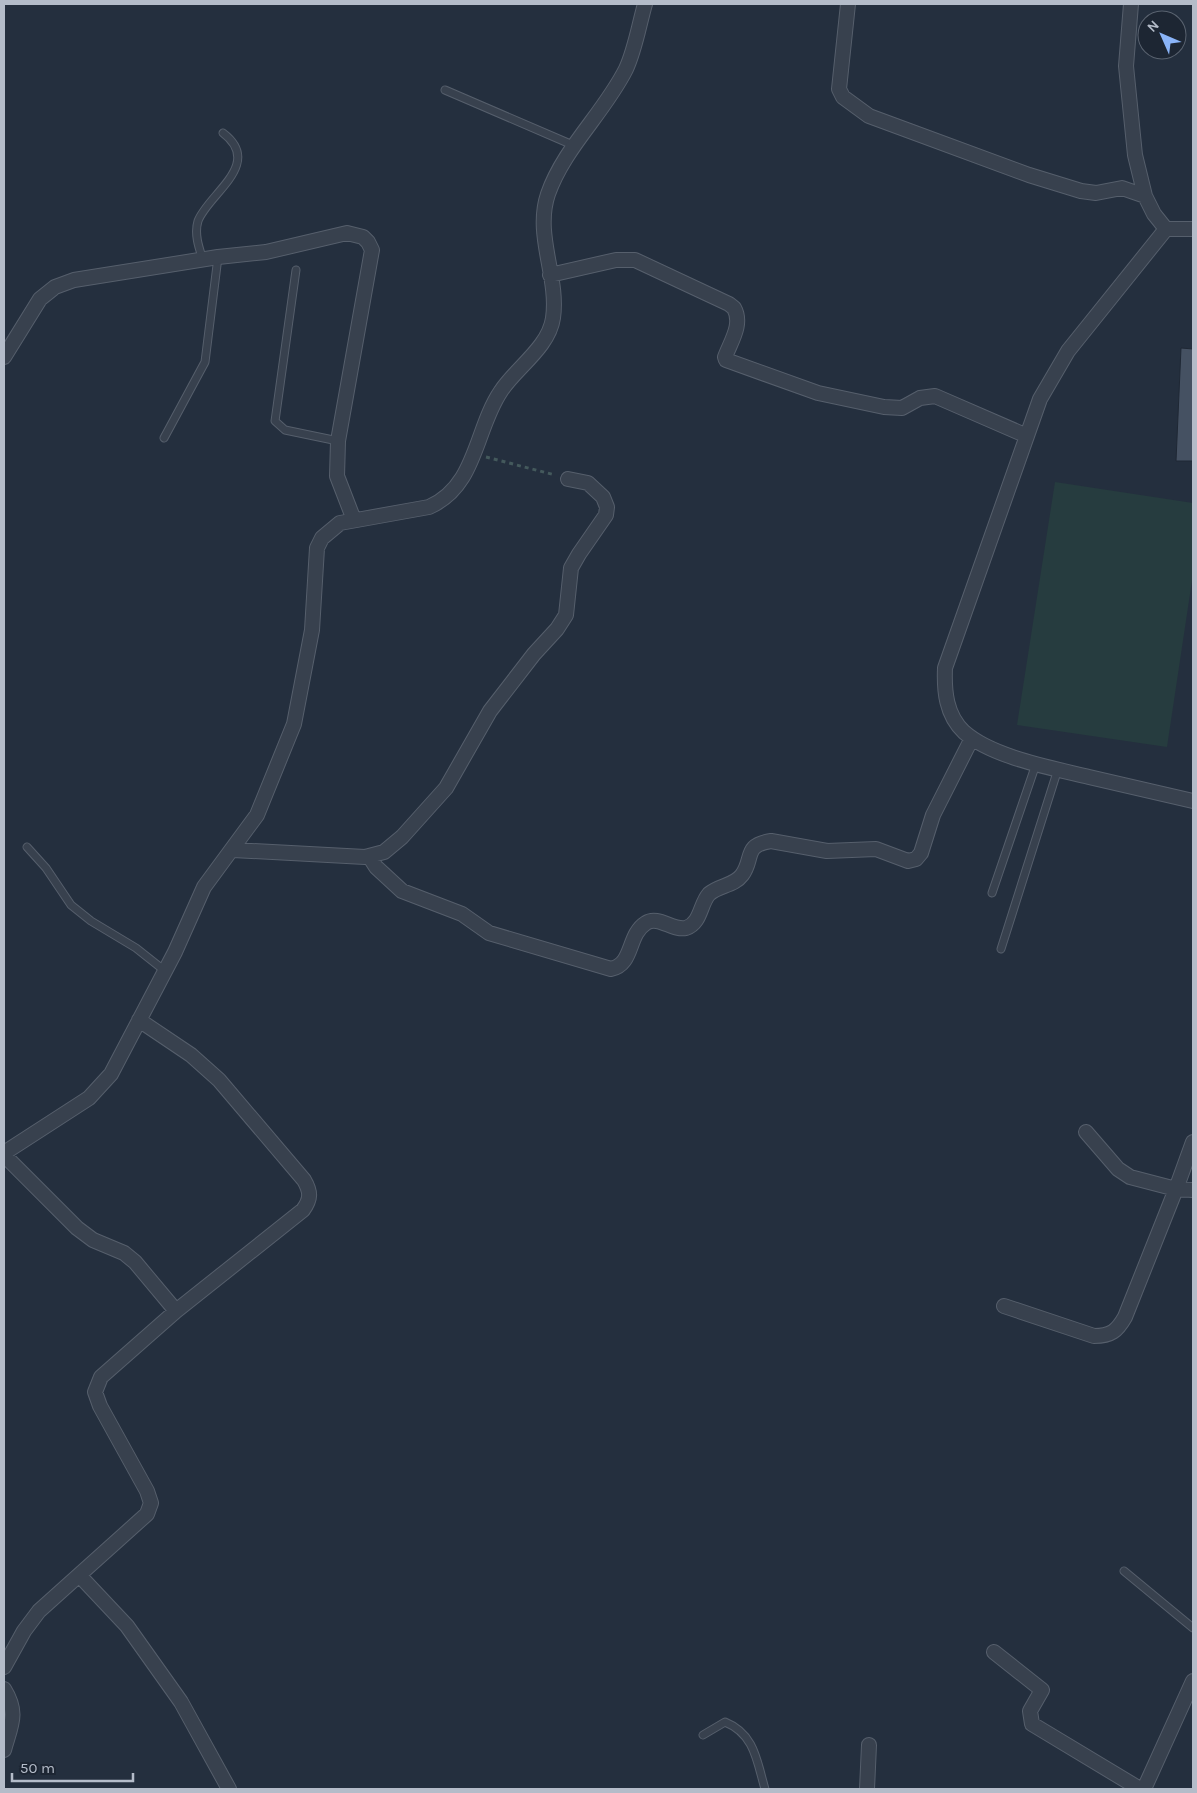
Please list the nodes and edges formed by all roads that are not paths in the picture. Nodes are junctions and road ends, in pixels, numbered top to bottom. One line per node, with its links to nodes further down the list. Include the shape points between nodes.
1 (645, 4): 6 (street, via 626,69)
2 (848, 4): 7 (street, via 840,90 843,97 869,116 1080,191 1096,193 1122,188)
3 (1131, 4): 7 (street, via 1126,66 1135,155)
4 (446, 90): 6 (lane)
5 (223, 133): 11 (lane, via 233,140 237,152 236,166 197,223)
6 (575, 146): 13 (street, via 548,195 544,216)
7 (1145, 196): 8 (street)
8 (1166, 229): 9 (street); 15 (street, via 1068,351 1040,399)
9 (1193, 229)
10 (218, 257): 11 (street); 16 (lane, via 204,362); 17 (street, via 266,252 347,232 368,242 372,250)
11 (202, 260): 14 (street, via 74,280 55,287 40,299)
12 (296, 270): 17 (lane, via 275,421 285,430)
13 (550, 275): 15 (street, via 616,260 644,262 734,308 738,324 726,360 818,393 884,407 902,408 920,398 935,396); 19 (street, via 553,320 542,341 501,391 476,454 452,492 430,507)
14 (4, 357)
15 (1027, 436): 20 (street, via 945,668 947,704 963,731)
16 (164, 438)
17 (338, 441): 19 (street, via 337,476)
18 (568, 479): 26 (street, via 588,483 603,497 607,507 606,515 571,568 566,615 490,711 446,788 402,837 384,852)
19 (354, 520): 25 (street, via 334,527 317,548 312,630 294,724 257,815)
20 (972, 738): 21 (street); 26 (street, via 933,815 916,859 908,861 876,849 827,851 764,842 752,849 743,874 708,896 689,927 680,929 652,920 645,923 618,968 611,969 489,933 462,914 402,891 376,867)
21 (1036, 764): 22 (street); 27 (lane)
22 (1058, 769): 23 (street); 28 (lane)
23 (1193, 801)
24 (27, 847): 29 (lane, via 71,905)
25 (233, 850): 26 (street); 29 (street, via 204,887)
26 (370, 856)
27 (992, 893)
28 (1001, 949)
29 (166, 971): 30 (street)
30 (139, 1020): 33 (street, via 111,1074 90,1098); 37 (street, via 191,1055 219,1080 310,1190 310,1201 303,1210)
31 (1086, 1132): 34 (street, via 1118,1169 1130,1177)
32 (1193, 1142): 34 (street)
33 (4, 1154): 37 (street, via 85,1234 135,1262)
34 (1176, 1189): 35 (street); 36 (street, via 1117,1331 1094,1336)
35 (1193, 1190)
36 (1004, 1306)
37 (176, 1311): 39 (street, via 101,1377 95,1392 151,1503 147,1514)
38 (1124, 1571): 40 (lane)
39 (79, 1576): 42 (street, via 39,1611); 48 (street, via 127,1626 181,1702)
40 (1193, 1628)
41 (994, 1652): 51 (street, via 1042,1690 1030,1711 1032,1724)
42 (4, 1667)
43 (1193, 1681): 52 (street)
44 (4, 1689): 47 (street, via 14,1714)
45 (703, 1735): 49 (lane, via 726,1722 738,1727 753,1744)
46 (869, 1745): 50 (street)
47 (4, 1750)
48 (229, 1789)
49 (765, 1789)
50 (867, 1789)
51 (1140, 1789)
52 (1144, 1789)

